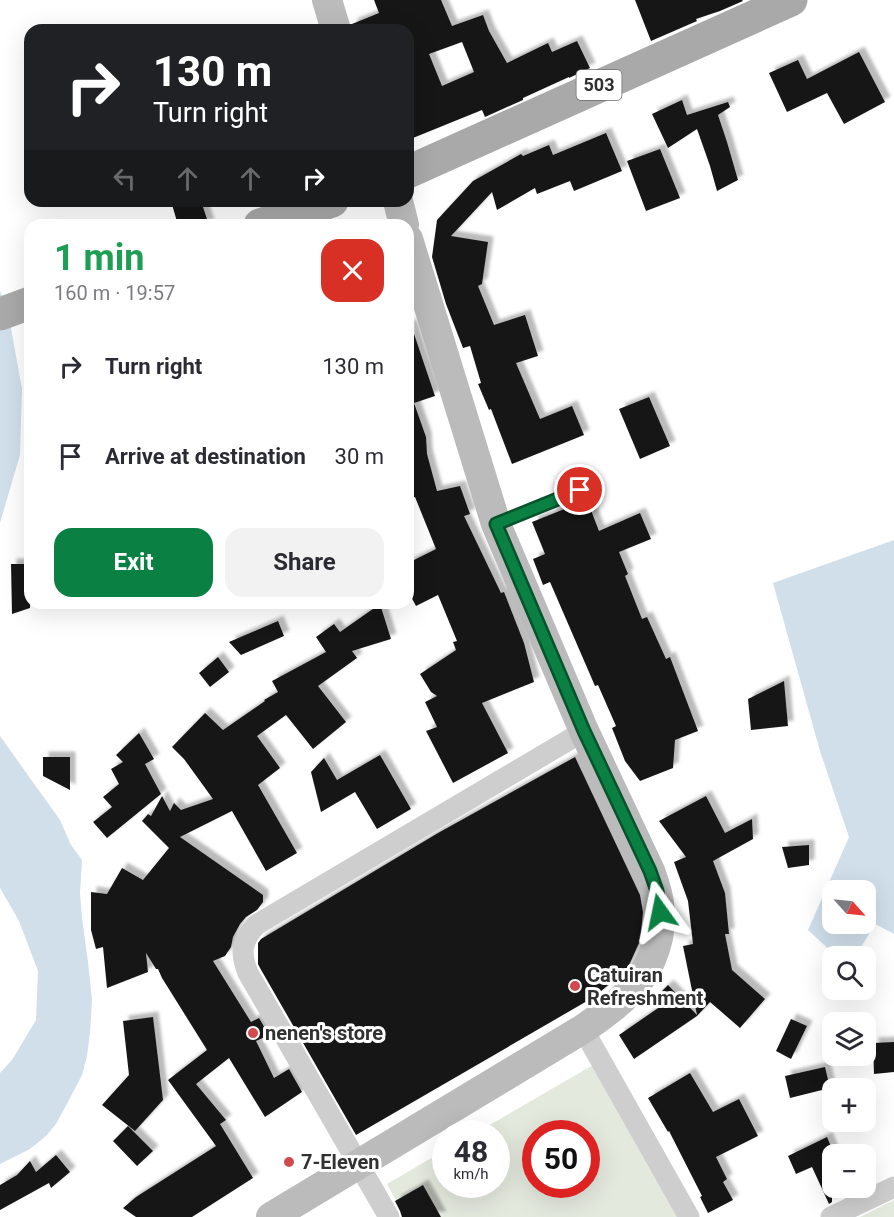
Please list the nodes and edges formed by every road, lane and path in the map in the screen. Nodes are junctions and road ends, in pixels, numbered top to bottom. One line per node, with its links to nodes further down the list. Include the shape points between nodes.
1 (327, 0): 3 (main road)
2 (791, 0): 4 (main road, 503)
3 (334, 24)
4 (414, 168)
5 (314, 207): 6 (main road)
6 (278, 219)
7 (414, 262): 11 (main road)
8 (24, 305): 9 (main road)
9 (0, 314)
10 (580, 490): 11 (lane)
11 (496, 524): 12 (main road)
12 (584, 731): 13 (main road, via 650,871 660,912 655,949 648,967 621,1000); 14 (street, via 249,933 243,952 248,973)
13 (584, 1029): 14 (main road); 18 (street)
14 (358, 1164): 16 (main road); 17 (street)
15 (894, 1187): 19 (street)
16 (271, 1217)
17 (389, 1217)
18 (689, 1217)
19 (831, 1217)

